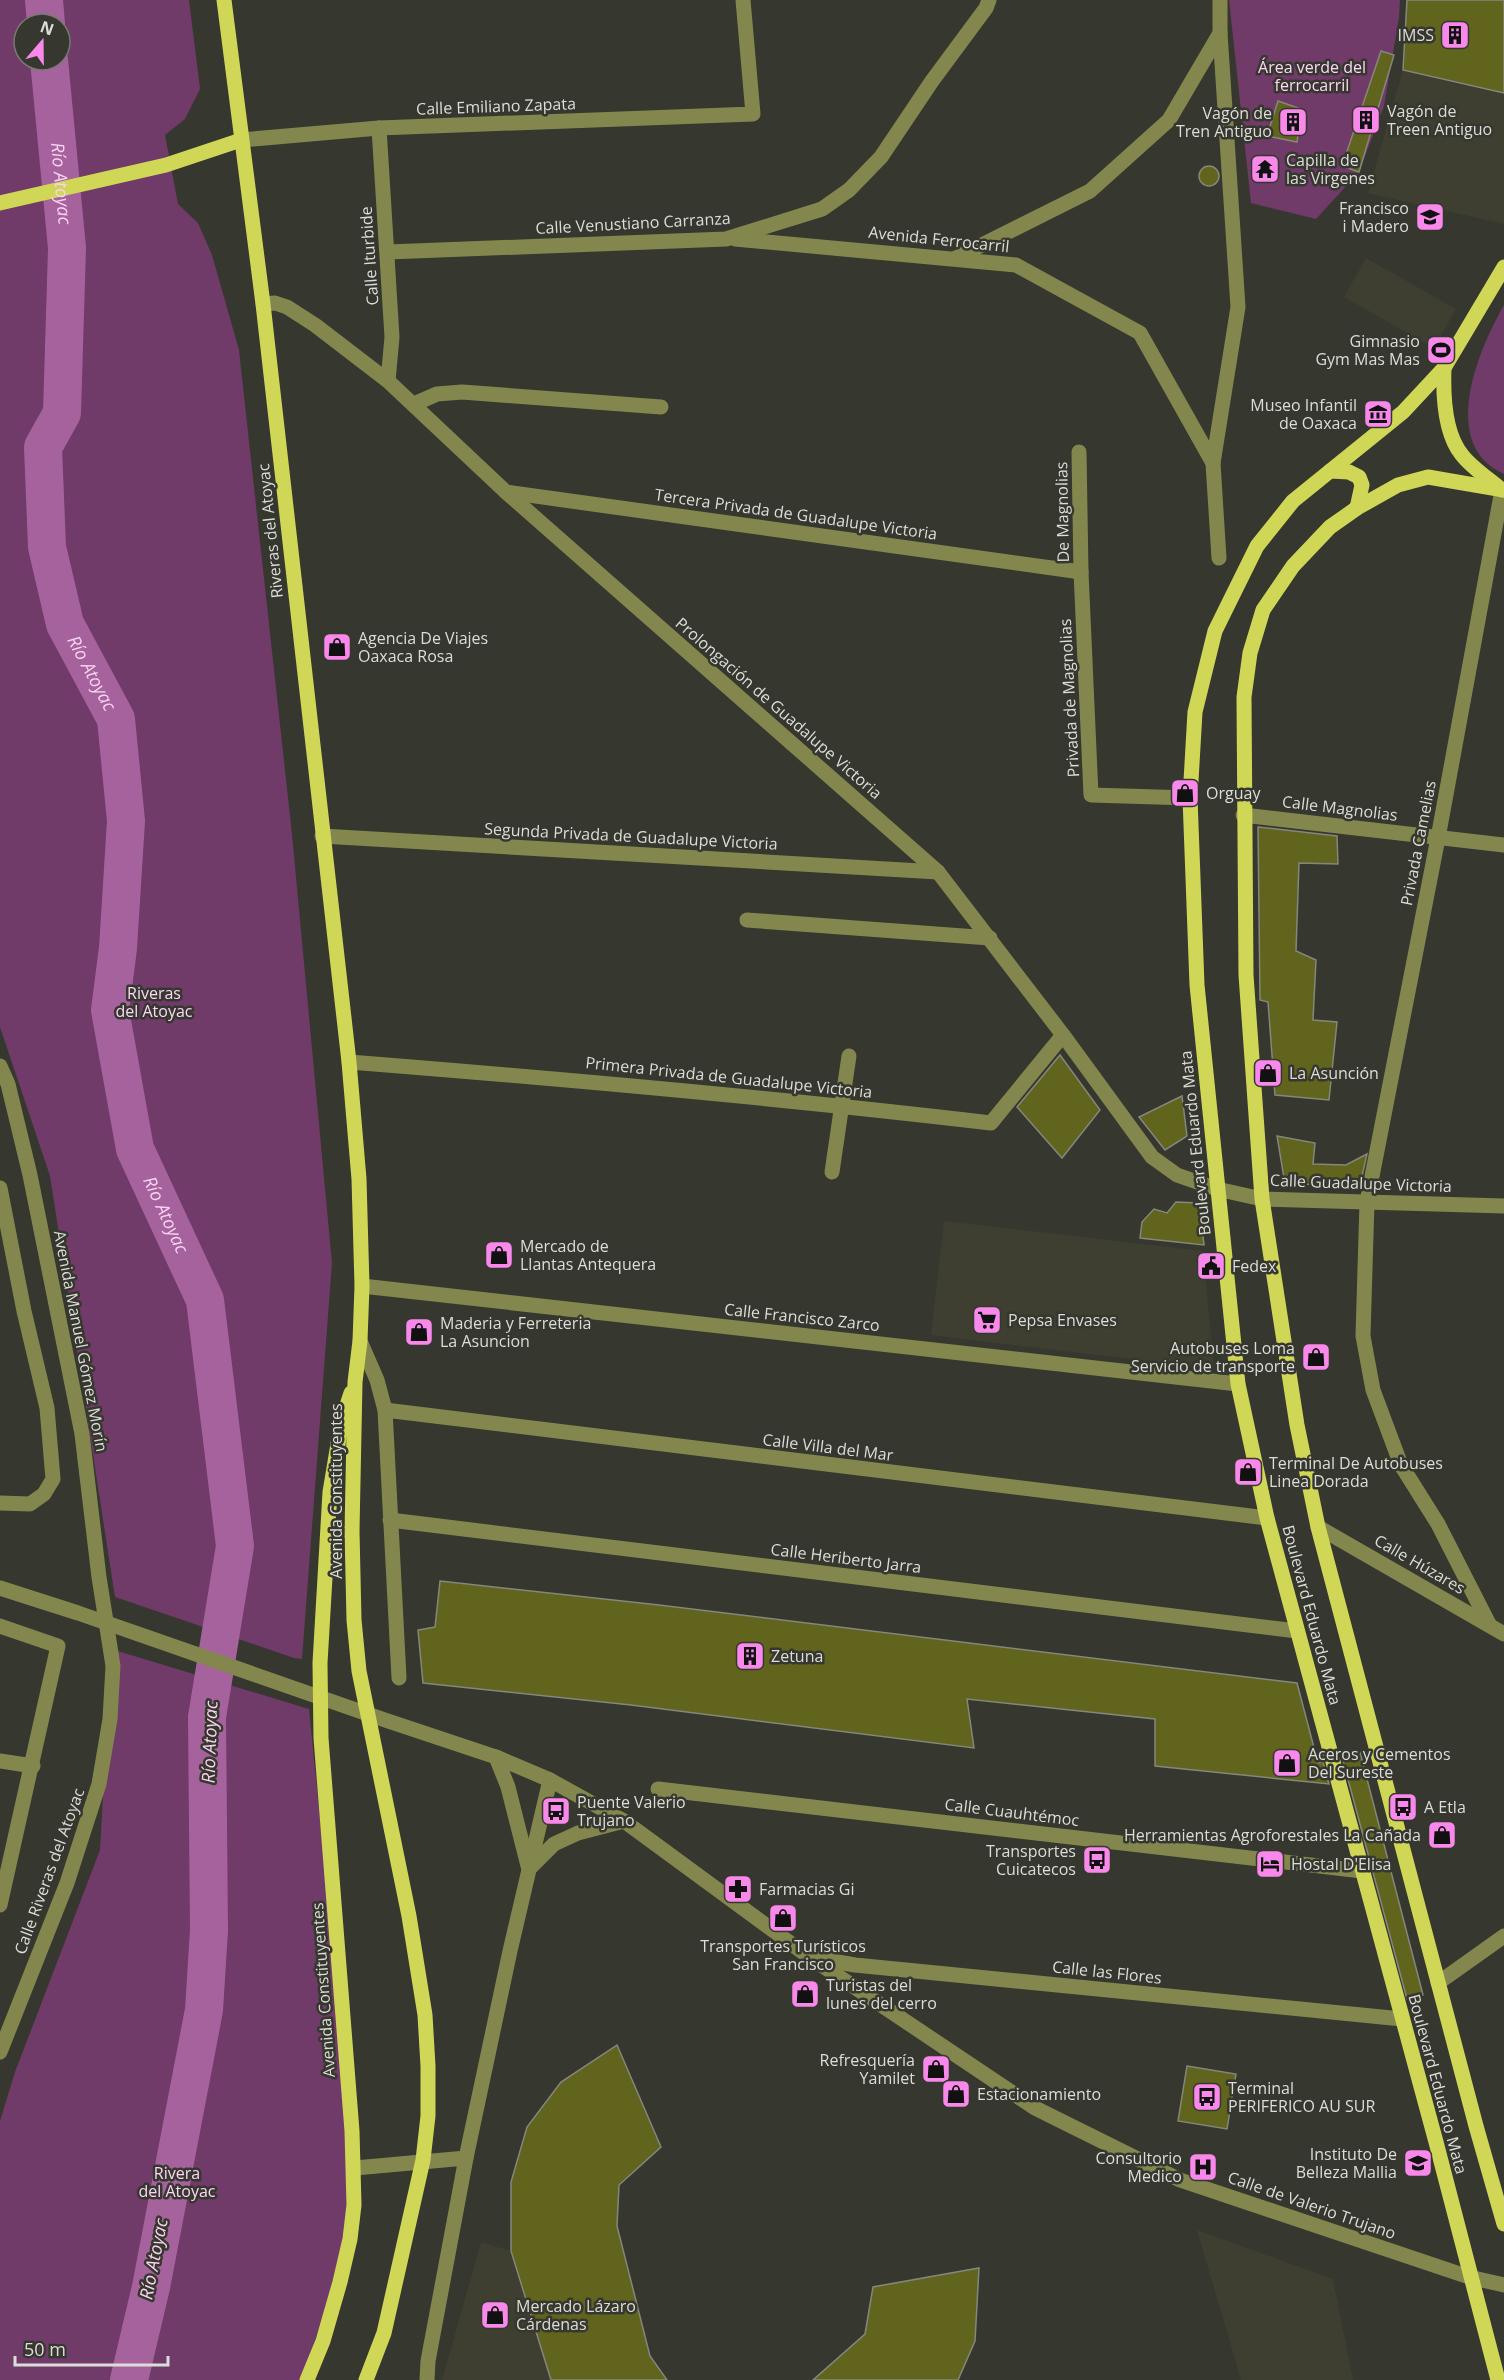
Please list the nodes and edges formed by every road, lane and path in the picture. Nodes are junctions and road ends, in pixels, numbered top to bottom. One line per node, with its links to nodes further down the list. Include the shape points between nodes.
1 (224, 0): 7 (main road, Riveras del Atoyac)
2 (743, 0): 6 (street, Calle Emiliano Zapata, via 753,114)
3 (989, 0): 9 (street, Calle Venustiano Carranza, via 881,157 849,190 822,208)
4 (1220, 0): 5 (street)
5 (1220, 33): 11 (street, via 1169,120 1090,191); 19 (street, via 1238,307)
6 (379, 128): 7 (street, Calle Emiliano Zapata); 10 (street, Calle Iturbide)
7 (241, 140): 8 (main road, via 166,165); 13 (main road, Riveras del Atoyac)
8 (0, 204)
9 (726, 239): 10 (street, Calle Venustiano Carranza); 11 (street, Avenida Ferrocarril)
10 (388, 252): 15 (street, Calle Iturbide, via 392,337)
11 (956, 258): 19 (street, Avenida Ferrocarril, via 1016,265 1140,333)
12 (1504, 267): 14 (main road, Boulevard Eduardo Mata)
13 (263, 304): 15 (street, Prolongación de Guadalupe Victoria, via 287,307); 28 (main road, Riveras del Atoyac)
14 (1444, 368): 20 (main road, Boulevard Eduardo Mata, via 1403,412); 21 (main road, via 1443,393 1453,438 1462,455)
15 (388, 381): 16 (street, Prolongación de Guadalupe Victoria)
16 (414, 404): 17 (street, via 437,394 462,392); 22 (street, Prolongación de Guadalupe Victoria)
17 (662, 407)
18 (1079, 452): 25 (street, De Magnolias)
19 (1213, 463): 24 (street, Avenida Ferrocarril)
20 (1330, 471): 23 (main road, via 1359,477 1362,485); 26 (main road, Boulevard Eduardo Mata, via 1293,501 1257,546 1215,631 1195,712)
21 (1503, 490): 23 (main road, Boulevard Eduardo Mata, via 1428,477 1398,485); 29 (street, Privada Camelias)
22 (506, 492): 25 (street, Tercera Privada de Guadalupe Victoria); 31 (street, Prolongación de Guadalupe Victoria)
23 (1357, 508): 27 (main road, Boulevard Eduardo Mata, via 1330,527 1293,566 1263,610 1250,653 1244,697)
24 (1219, 558)
25 (1081, 572): 26 (street, Privada de Magnolias, via 1091,795)
26 (1190, 798): 41 (main road, Boulevard Eduardo Mata, via 1197,985)
27 (1243, 815): 29 (street, Calle Magnolias); 42 (main road, Boulevard Eduardo Mata, via 1246,975)
28 (322, 836): 31 (street, Segunda Privada de Guadalupe Victoria); 36 (main road, Riveras del Atoyac)
29 (1438, 838): 30 (street, Calle Magnolias); 43 (street, Privada Camelias)
30 (1504, 845)
31 (938, 872): 33 (street, Prolongación de Guadalupe Victoria)
32 (747, 920): 33 (street)
33 (990, 938): 34 (street, Prolongación de Guadalupe Victoria)
34 (1063, 1035): 38 (street, Primera Privada de Guadalupe Victoria, via 991,1123); 41 (street, Prolongación de Guadalupe Victoria, via 1152,1157 1177,1175)
35 (849, 1056): 38 (street)
36 (350, 1062): 38 (street, Primera Privada de Guadalupe Victoria); 45 (main road, Riveras del Atoyac)
37 (0, 1066): 57 (street, Avenida Manuel Gómez Morín, via 30,1175 82,1434)
38 (842, 1106): 39 (street)
39 (832, 1172)
40 (0, 1188): 50 (street, via 47,1408 53,1479 44,1494 30,1504)
41 (1217, 1190): 42 (street, Calle Guadalupe Victoria); 48 (main road, Boulevard Eduardo Mata)
42 (1262, 1198): 43 (street, Calle Guadalupe Victoria); 53 (main road, Boulevard Eduardo Mata, via 1297,1425)
43 (1367, 1202): 44 (street, Calle Guadalupe Victoria); 55 (street, Privada Camelias, via 1363,1336 1373,1390 1401,1465 1438,1524)
44 (1504, 1206)
45 (362, 1286): 46 (main road, Riveras del Atoyac); 48 (street, Calle Francisco Zarco)
46 (360, 1341): 47 (main road, Riveras del Atoyac); 49 (street)
47 (355, 1382): 77 (main road, Avenida Constituyentes, via 354,1620 359,1671 425,2015 429,2066); 78 (main road, Avenida Constituyentes, via 342,1420 330,1492 320,1663 321,1738)
48 (1238, 1384): 51 (main road, Boulevard Eduardo Mata)
49 (385, 1410): 51 (street, Calle Villa del Mar); 52 (street)
50 (0, 1503)
51 (1267, 1518): 58 (main road, Boulevard Eduardo Mata)
52 (390, 1520): 58 (street, Calle Heriberto Jarra); 60 (street)
53 (1318, 1527): 55 (street, Calle Húzares); 72 (main road, Boulevard Eduardo Mata)
54 (0, 1588): 61 (street, Calle de Valerio Trujano)
55 (1489, 1624): 59 (street, Calle Húzares)
56 (0, 1626): 63 (street, via 58,1646)
57 (107, 1626): 75 (street, Calle Riveras del Atoyac, via 112,1666 110,1719 99,1784 67,1883)
58 (1297, 1631): 68 (main road, Boulevard Eduardo Mata)
59 (1504, 1634)
60 (399, 1678)
61 (496, 1757): 64 (street, Calle de Valerio Trujano); 67 (street, via 508,1787)
62 (0, 1761): 63 (street)
63 (33, 1766): 69 (street)
64 (550, 1780): 66 (street, Calle de Valerio Trujano); 67 (street)
65 (658, 1789): 68 (street, Calle Cuauhtémoc)
66 (624, 1821): 67 (street, via 554,1844); 71 (street, Calle de Valerio Trujano)
67 (529, 1869): 76 (street)
68 (1362, 1871): 73 (main road, Boulevard Eduardo Mata)
69 (0, 1905)
70 (1504, 1936): 72 (street)
71 (808, 1956): 73 (street, Calle las Flores, via 855,1965); 80 (street, Calle de Valerio Trujano, via 1035,2108 1180,2180)
72 (1438, 1983): 79 (main road, Boulevard Eduardo Mata)
73 (1402, 2019): 80 (main road, Boulevard Eduardo Mata)
74 (0, 2022): 75 (street)
75 (3, 2045)
76 (466, 2158): 77 (street); 84 (street)
77 (423, 2160): 78 (street); 83 (main road, Avenida Constituyentes, via 384,2333)
78 (355, 2168): 82 (main road, Avenida Constituyentes, via 350,2239 323,2341)
79 (1504, 2224)
80 (1469, 2277): 81 (street, Calle de Valerio Trujano); 85 (main road, Boulevard Eduardo Mata)
81 (1504, 2285)
82 (307, 2380)
83 (366, 2380)
84 (427, 2380)
85 (1498, 2380)

